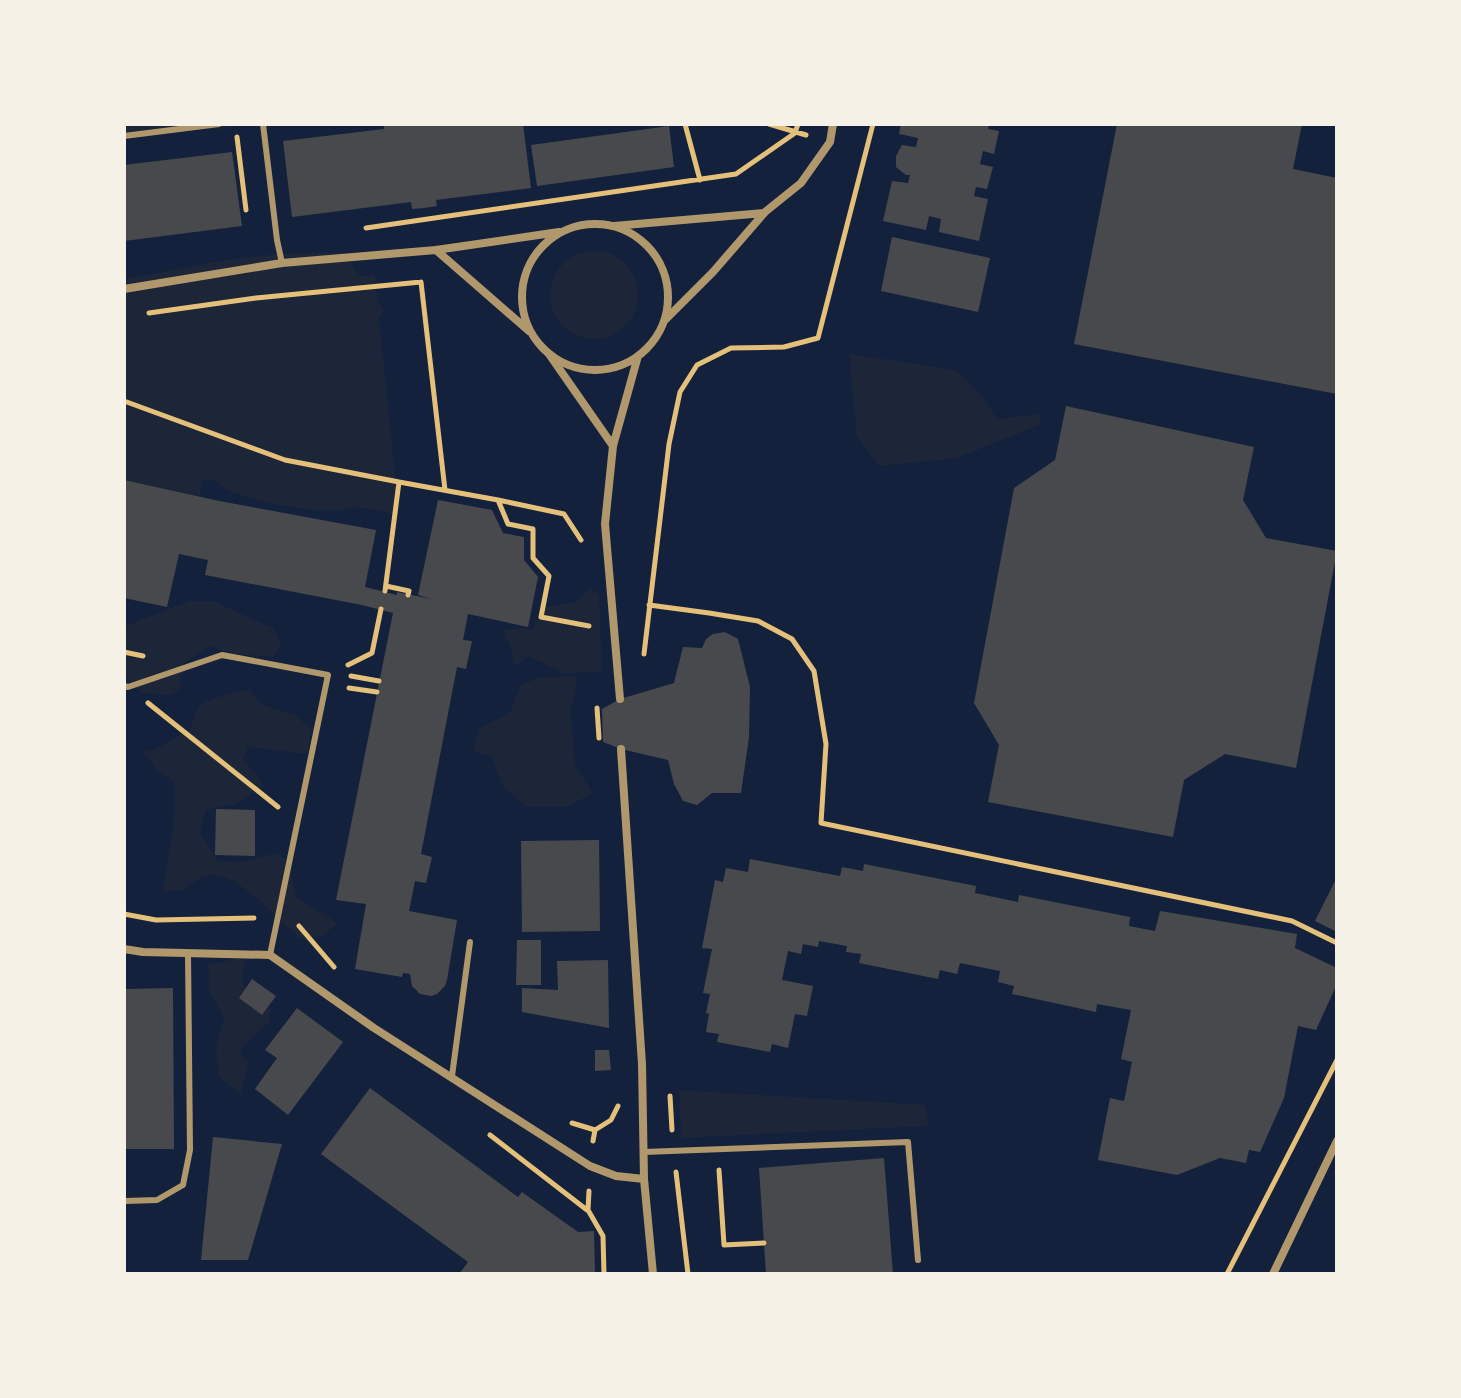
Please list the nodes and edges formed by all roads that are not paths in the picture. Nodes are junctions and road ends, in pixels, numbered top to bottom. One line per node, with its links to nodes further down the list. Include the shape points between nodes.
1 (219, 124): 4 (lane)
2 (263, 124): 9 (lane)
3 (833, 124): 5 (street, via 830,142 801,183)
4 (124, 136)
5 (765, 212): 6 (street); 11 (street)
6 (613, 226): 7 (street, via 587,224); 11 (street, via 636,236 655,254 665,274)
7 (563, 231): 8 (street); 12 (street, via 537,253 523,284 523,310)
8 (436, 250): 9 (street); 12 (street)
9 (282, 263): 10 (street)
10 (124, 289)
11 (665, 320): 14 (street)
12 (534, 336): 13 (street)
13 (548, 352): 14 (street, via 570,365 594,370); 15 (street)
14 (638, 356): 15 (street)
15 (613, 446): 17 (street, via 605,524)
16 (126, 686): 22 (lane, via 222,655 328,675)
17 (620, 699)
18 (621, 749): 25 (street)
19 (470, 942): 23 (lane)
20 (124, 949): 21 (street)
21 (188, 953): 22 (street); 27 (lane, via 190,1150 183,1185 157,1200)
22 (270, 955): 23 (street)
23 (452, 1076): 26 (street, via 590,1166)
24 (1337, 1141): 30 (street)
25 (644, 1152): 26 (street); 28 (lane, via 908,1142)
26 (644, 1179): 29 (street)
27 (125, 1201)
28 (918, 1260)
29 (653, 1274)
30 (1273, 1274)

